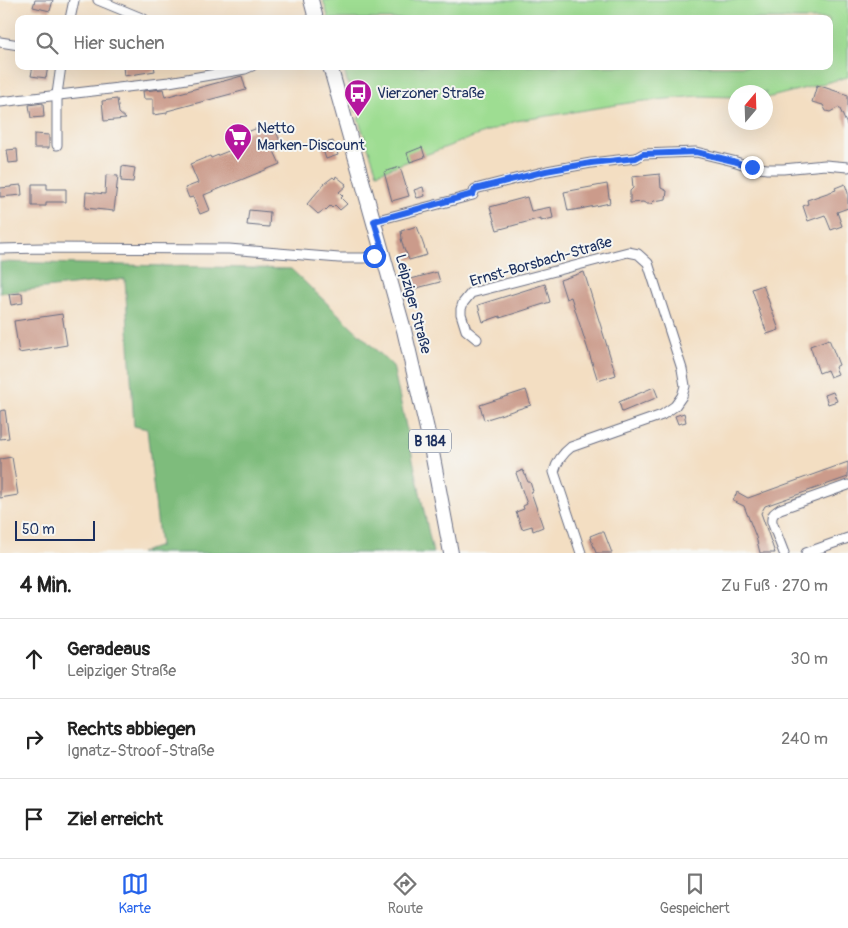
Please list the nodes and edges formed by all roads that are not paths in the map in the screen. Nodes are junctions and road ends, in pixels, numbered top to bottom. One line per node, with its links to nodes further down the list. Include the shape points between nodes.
1 (74, 0): 4 (street)
2 (98, 0): 5 (street)
3 (311, 0): 6 (main road)
4 (71, 15)
5 (134, 15)
6 (315, 15)
7 (0, 42): 8 (street)
8 (15, 44)
9 (61, 70): 12 (street)
10 (239, 70): 12 (street, via 169,82)
11 (331, 70): 16 (main road, Leipziger Straße / B 184)
12 (58, 94): 13 (street); 14 (street)
13 (0, 102)
14 (57, 145)
15 (848, 167): 16 (street, via 825,165 768,169 696,152 643,154 636,158 546,171 475,189 473,194)
16 (374, 221): 18 (main road, Leipziger Straße / B 184)
17 (0, 249): 18 (street, via 229,249 339,258)
18 (384, 254): 22 (main road, Leipziger Straße / B 184, via 430,442)
19 (477, 339): 23 (street, Ernst-Borsbach-Straße, via 466,330 461,314 463,303 471,293 628,252 638,254 648,263 685,386 675,406 662,415 571,447 556,463 554,472)
20 (848, 485): 24 (street, via 774,512 772,522)
21 (848, 538): 25 (street)
22 (451, 553)
23 (581, 553)
24 (784, 553)
25 (806, 553)

